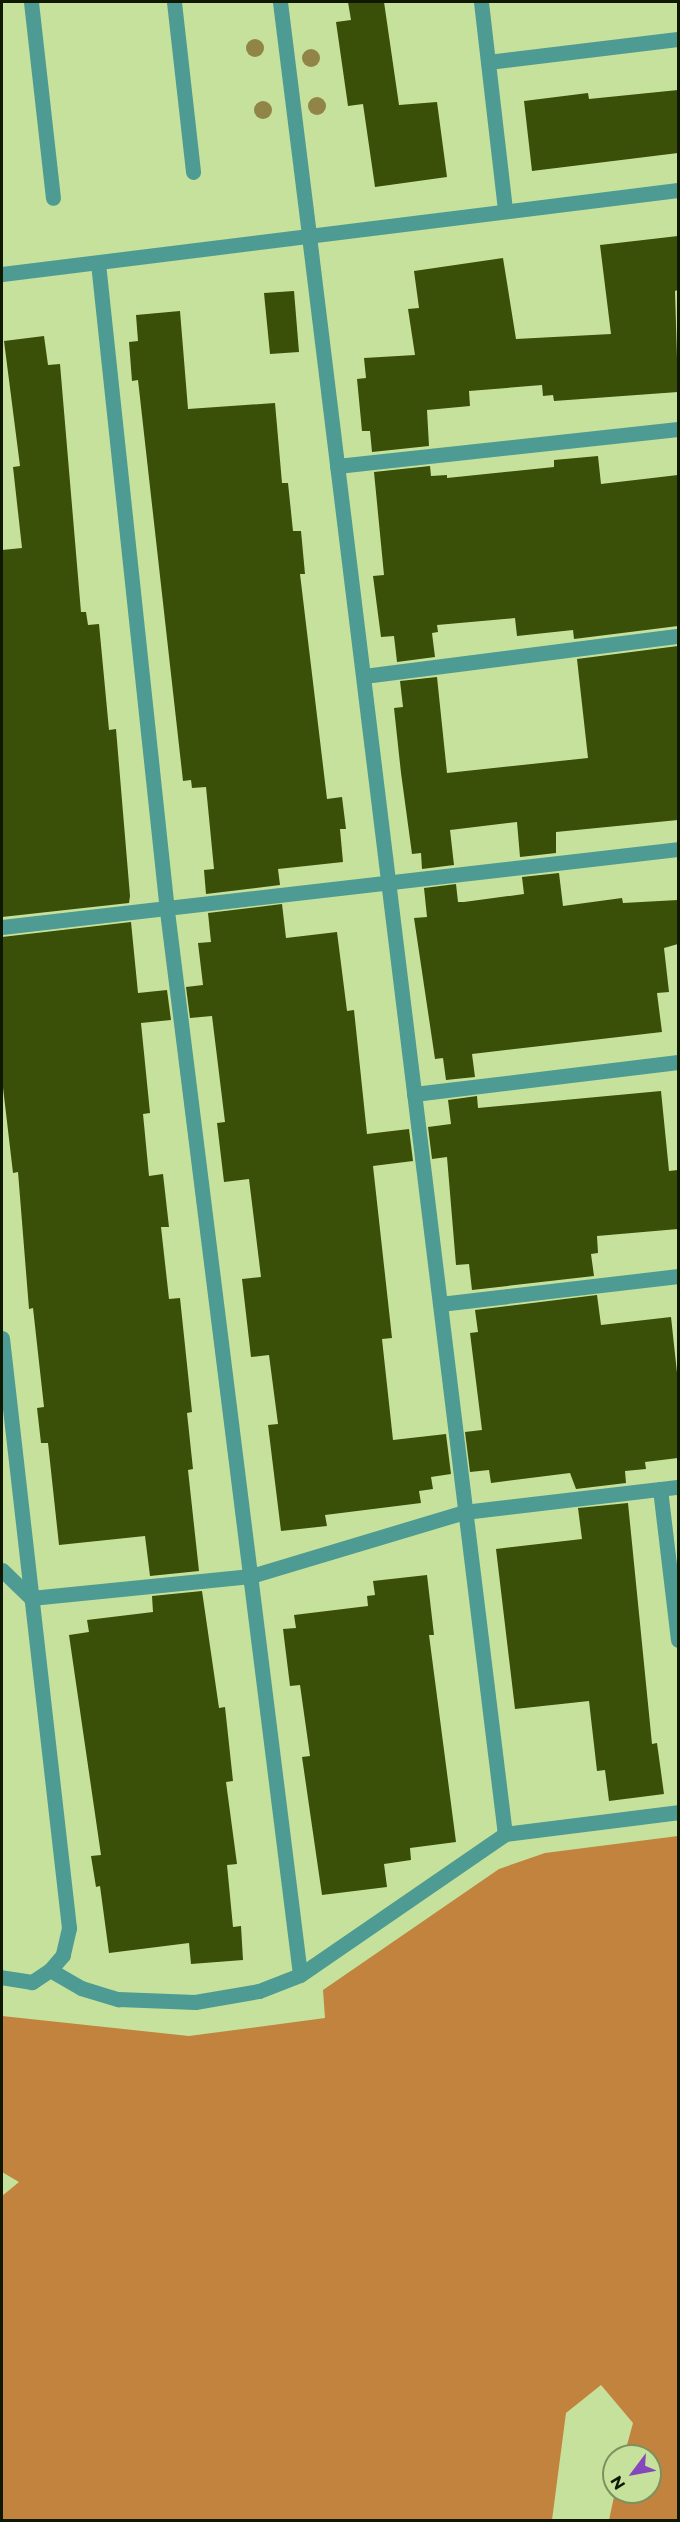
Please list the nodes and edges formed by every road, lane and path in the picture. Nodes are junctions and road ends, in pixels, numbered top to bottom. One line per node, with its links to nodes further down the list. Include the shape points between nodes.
1 (31, 2): 9 (street)
2 (174, 2): 7 (street)
3 (280, 2): 11 (street)
4 (481, 2): 6 (street)
5 (678, 39): 6 (street)
6 (488, 62): 10 (street)
7 (193, 172)
8 (678, 190): 10 (street)
9 (53, 198)
10 (505, 211): 11 (street)
11 (309, 236): 12 (street); 15 (street)
12 (98, 263): 13 (street); 20 (street)
13 (2, 274)
14 (678, 429): 15 (street)
15 (337, 466): 17 (street)
16 (678, 636): 17 (street)
17 (364, 676): 19 (street)
18 (678, 849): 19 (street)
19 (388, 885): 20 (street); 23 (street)
20 (167, 911): 21 (street); 31 (street)
21 (2, 927)
22 (678, 1062): 23 (street)
23 (414, 1094): 25 (street)
24 (678, 1276): 25 (street)
25 (440, 1304): 29 (street)
26 (2, 1338): 32 (street)
27 (678, 1486): 28 (street)
28 (660, 1489): 29 (street); 33 (street)
29 (464, 1512): 31 (street); 35 (street)
30 (2, 1570): 32 (street)
31 (251, 1576): 32 (street); 37 (street)
32 (31, 1598): 36 (street, via 69,1928 63,1955)
33 (678, 1640)
34 (678, 1812): 35 (street)
35 (505, 1834): 37 (street)
36 (50, 1970): 37 (street, via 81,1988 118,1999 195,2002 259,1991); 38 (street, via 32,1982)
37 (300, 1975)
38 (2, 1977)

